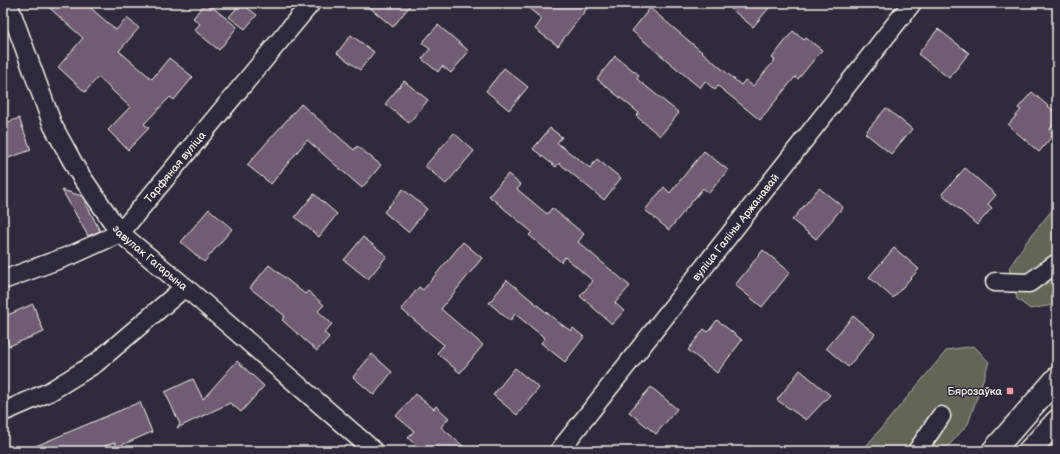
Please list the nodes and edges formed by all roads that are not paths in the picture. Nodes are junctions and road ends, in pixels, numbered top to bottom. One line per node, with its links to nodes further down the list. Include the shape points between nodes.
1 (8, 3): 4 (street, завулак Гагарына, via 53,126 77,170)
2 (311, 3): 4 (street, Тарфяная вуліца)
3 (912, 3): 14 (street, вуліца Галіны Аржанавай)
4 (120, 234): 6 (street, Тарфяная вуліца); 8 (street, завулак Гагарына)
5 (1057, 263): 7 (street, via 1029,283)
6 (3, 280)
7 (995, 282)
8 (185, 287): 10 (street, via 96,363 49,392); 13 (street, завулак Гагарына)
9 (1057, 378): 16 (main road)
10 (3, 412)
11 (941, 416): 15 (street)
12 (1057, 421): 17 (main road)
13 (374, 451)
14 (559, 451)
15 (917, 451)
16 (993, 451)
17 (1028, 451)

